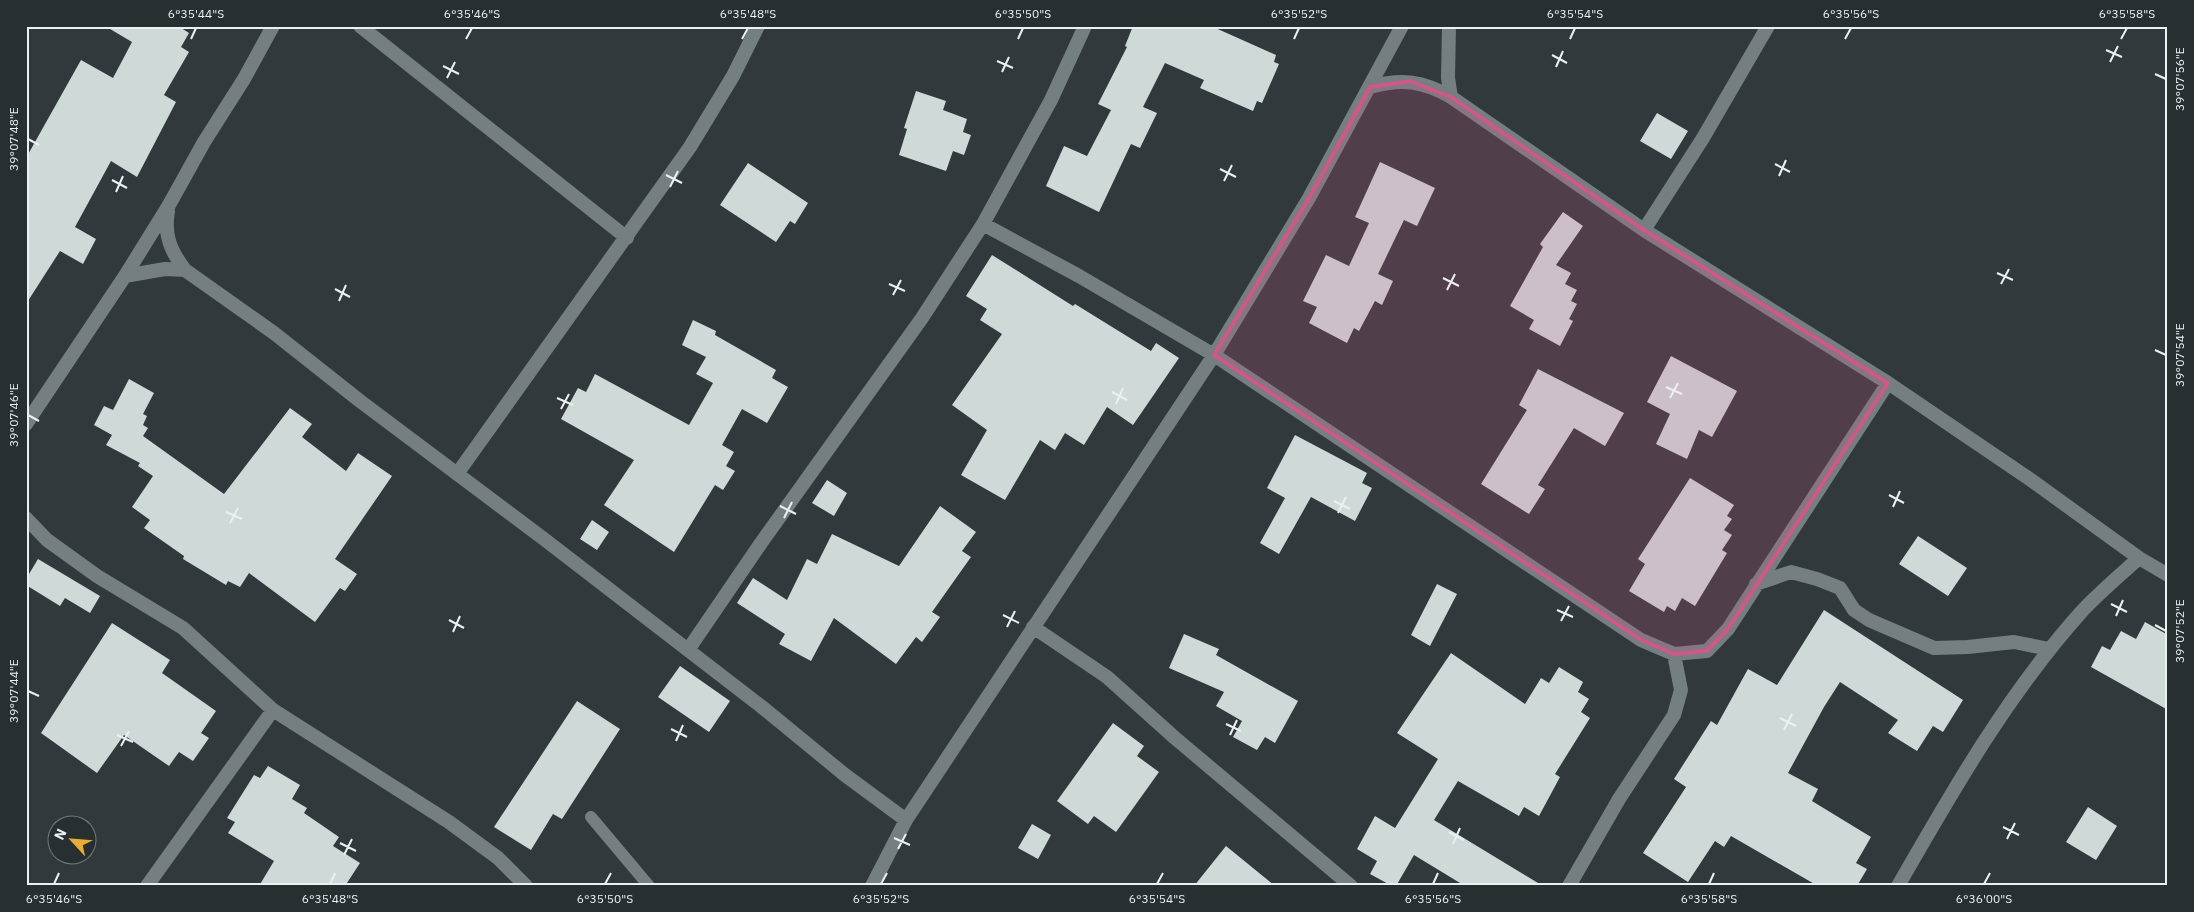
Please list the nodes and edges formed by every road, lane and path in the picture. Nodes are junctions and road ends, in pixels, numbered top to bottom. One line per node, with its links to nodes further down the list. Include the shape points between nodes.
1 (273, 26): 10 (street)
2 (360, 26): 13 (street)
3 (758, 26): 13 (street, via 733,76 690,147)
4 (1085, 26): 11 (street, via 1051,100)
5 (1402, 26): 8 (street)
6 (1449, 26): 9 (street)
7 (1768, 26): 12 (street, via 1703,138)
8 (1370, 87): 9 (street, via 1410,81 1432,86); 16 (street, via 1304,206)
9 (1451, 96): 12 (street)
10 (169, 205): 14 (street, via 168,243); 15 (street)
11 (983, 224): 16 (street); 26 (street, via 922,318 761,542)
12 (1644, 230): 17 (street)
13 (627, 238): 19 (street)
14 (185, 270): 15 (street, via 164,269); 19 (street, via 274,333)
15 (125, 276): 18 (street)
16 (1214, 355): 24 (street); 27 (street, via 1640,640)
17 (1888, 383): 21 (street); 23 (street)
18 (26, 424)
19 (457, 474): 26 (street)
20 (26, 518): 28 (street, via 47,540 97,576 183,628)
21 (2139, 558): 22 (street); 25 (street, via 2084,609)
22 (2168, 575)
23 (1756, 584): 25 (street, via 1790,572 1817,579 1840,588 1854,610 1869,620 1934,648 2006,642); 27 (street, via 1728,629 1707,651)
24 (1032, 628): 30 (street); 35 (street, via 1107,677)
25 (2050, 649): 37 (street, via 1964,770)
26 (688, 650): 30 (street)
27 (1674, 654): 36 (street, via 1680,690 1674,715 1619,799)
28 (273, 710): 31 (street); 32 (street, via 449,822 498,858)
29 (591, 817): 33 (lane)
30 (906, 820): 34 (street)
31 (147, 886)
32 (526, 886)
33 (649, 886)
34 (872, 886)
35 (1351, 886)
36 (1569, 886)
37 (1898, 886)

